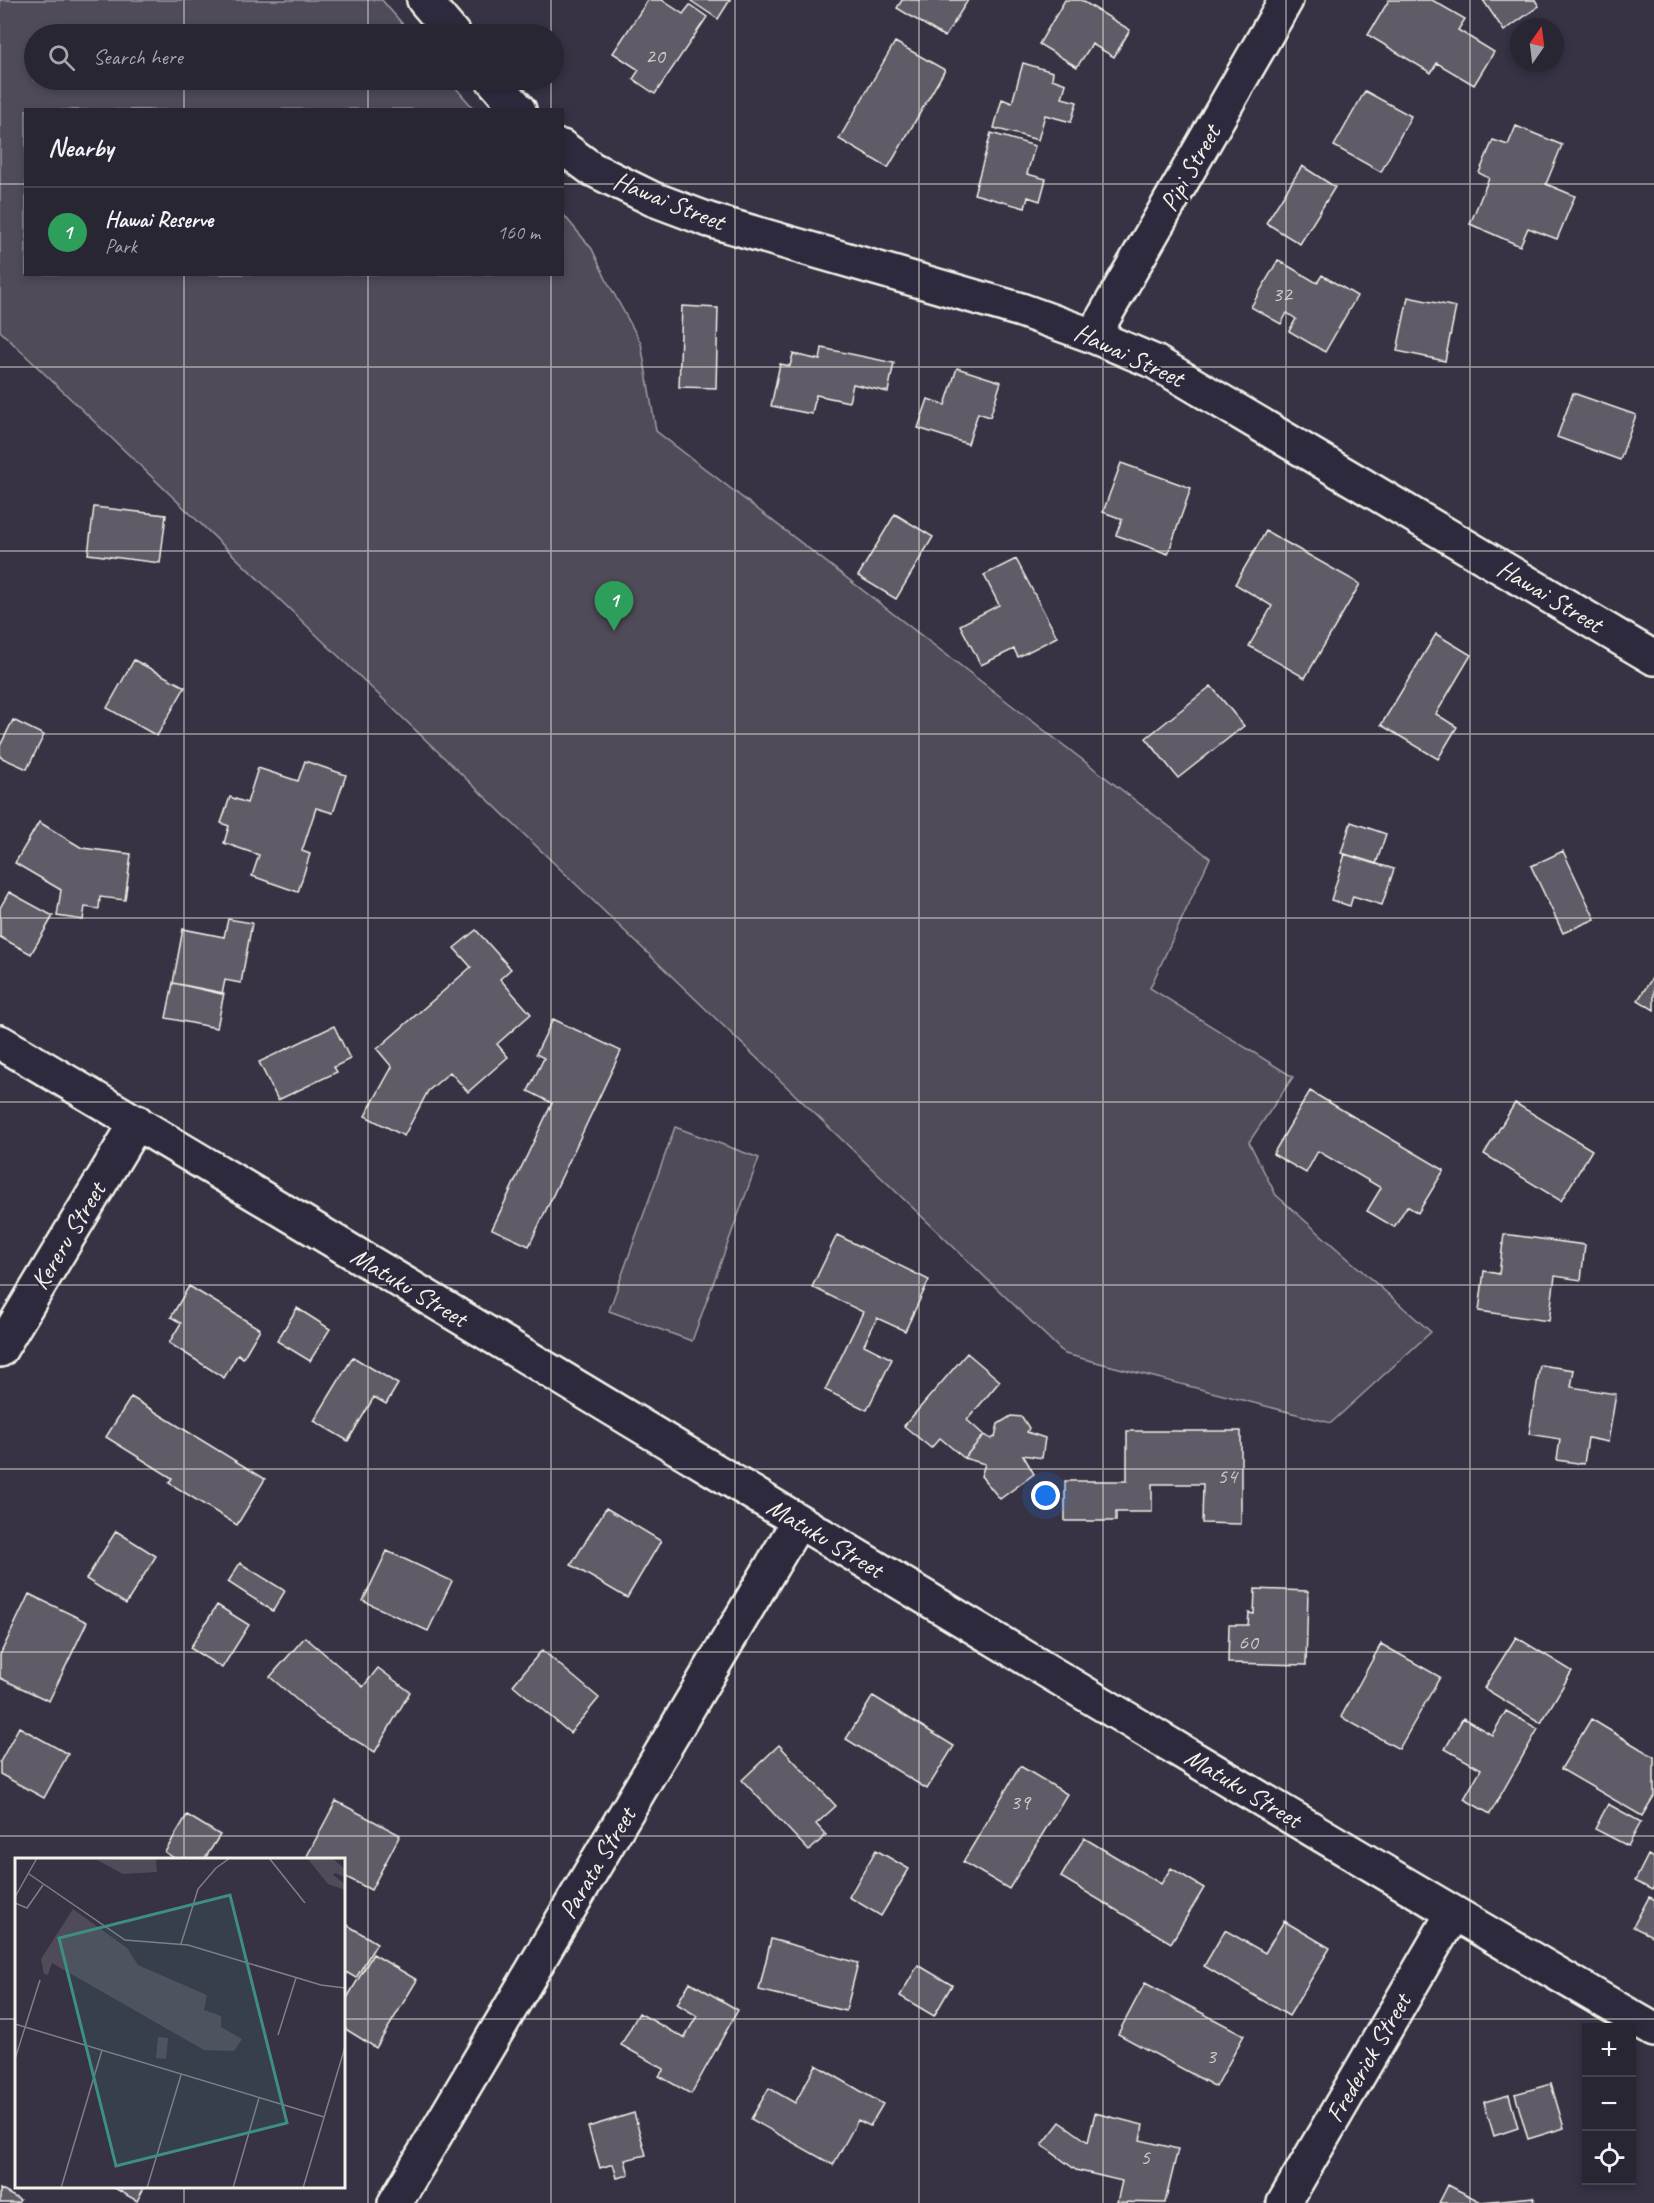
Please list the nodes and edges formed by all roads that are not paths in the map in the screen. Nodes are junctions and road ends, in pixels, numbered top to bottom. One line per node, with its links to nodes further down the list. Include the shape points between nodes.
1 (424, 0): 3 (street)
2 (1286, 0): 7 (street, Pipi Street)
3 (444, 24)
4 (502, 90): 5 (street)
5 (517, 108)
6 (564, 148): 7 (street, Hawai Street, via 592,169 653,199 709,220 1021,310)
7 (1094, 336): 8 (street, Hawai Street, via 1155,362)
8 (1654, 658)
9 (0, 1042): 10 (street, Matuku Street)
10 (136, 1122): 11 (street, Kereru Street); 12 (street, Matuku Street)
11 (0, 1350)
12 (798, 1522): 13 (street, Matuku Street); 15 (street, Parata Street)
13 (1453, 1914): 14 (street, Matuku Street); 16 (street, Frederick Street)
14 (1654, 2030)
15 (395, 2203)
16 (1284, 2203)

